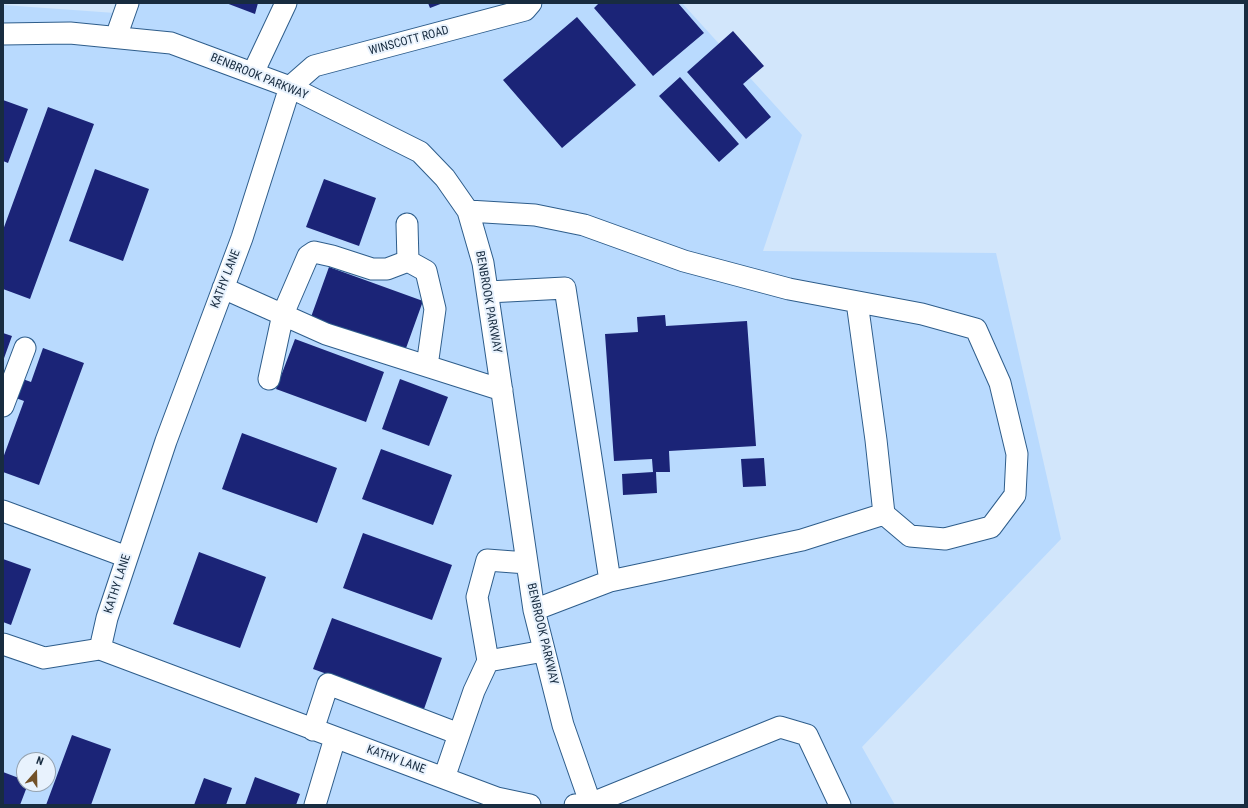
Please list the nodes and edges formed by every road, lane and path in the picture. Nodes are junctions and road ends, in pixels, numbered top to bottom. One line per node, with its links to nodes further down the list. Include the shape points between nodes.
1 (128, 3): 5 (street)
2 (286, 3): 6 (street)
3 (531, 3): 7 (street, WINSCOTT ROAD, via 524,10 314,66)
4 (3, 34): 5 (street, BENBROOK PARKWAY, via 70,32)
5 (116, 37): 6 (street, BENBROOK PARKWAY, via 171,43)
6 (253, 73): 7 (street, BENBROOK PARKWAY)
7 (290, 87): 8 (street, BENBROOK PARKWAY, via 420,152 445,178); 11 (street, KATHY LANE, via 242,238)
8 (468, 212): 12 (street, BENBROOK PARKWAY); 13 (street, via 535,215 584,225 684,261 789,289)
9 (407, 224): 10 (street)
10 (408, 261): 14 (street, via 387,269 372,269 314,252 308,256); 16 (street, via 426,271 433,296 434,309)
11 (223, 288): 14 (street); 22 (street, KATHY LANE, via 166,441)
12 (488, 292): 18 (street, BENBROOK PARKWAY); 24 (street, via 565,288)
13 (857, 302): 21 (street); 21 (street, via 922,314 976,328 1000,383 1017,454 1014,496 991,527 945,539 910,536)
14 (283, 314): 16 (street, via 326,334); 17 (street)
15 (25, 348): 19 (street)
16 (426, 366): 18 (street)
17 (269, 379)
18 (502, 390): 23 (street, BENBROOK PARKWAY)
19 (3, 406)
20 (3, 511): 22 (street)
21 (884, 514): 24 (street, via 802,540)
22 (127, 557): 27 (street, KATHY LANE, via 107,618)
23 (527, 562): 25 (street, BENBROOK PARKWAY); 29 (street, via 487,560 477,597)
24 (610, 581): 25 (street)
25 (534, 610): 28 (street, BENBROOK PARKWAY)
26 (3, 644): 27 (street, via 44,658)
27 (100, 650): 30 (street, KATHY LANE)
28 (544, 651): 29 (street); 36 (street, BENBROOK PARKWAY)
29 (488, 661): 31 (street)
30 (313, 730): 31 (street, via 328,684); 32 (street, KATHY LANE)
31 (459, 734): 33 (street)
32 (335, 738): 33 (street, KATHY LANE); 34 (street)
33 (444, 778): 35 (street, KATHY LANE, via 497,798)
34 (315, 805)
35 (530, 805)
36 (585, 805): 37 (street, via 780,727 808,735)
37 (840, 805)

